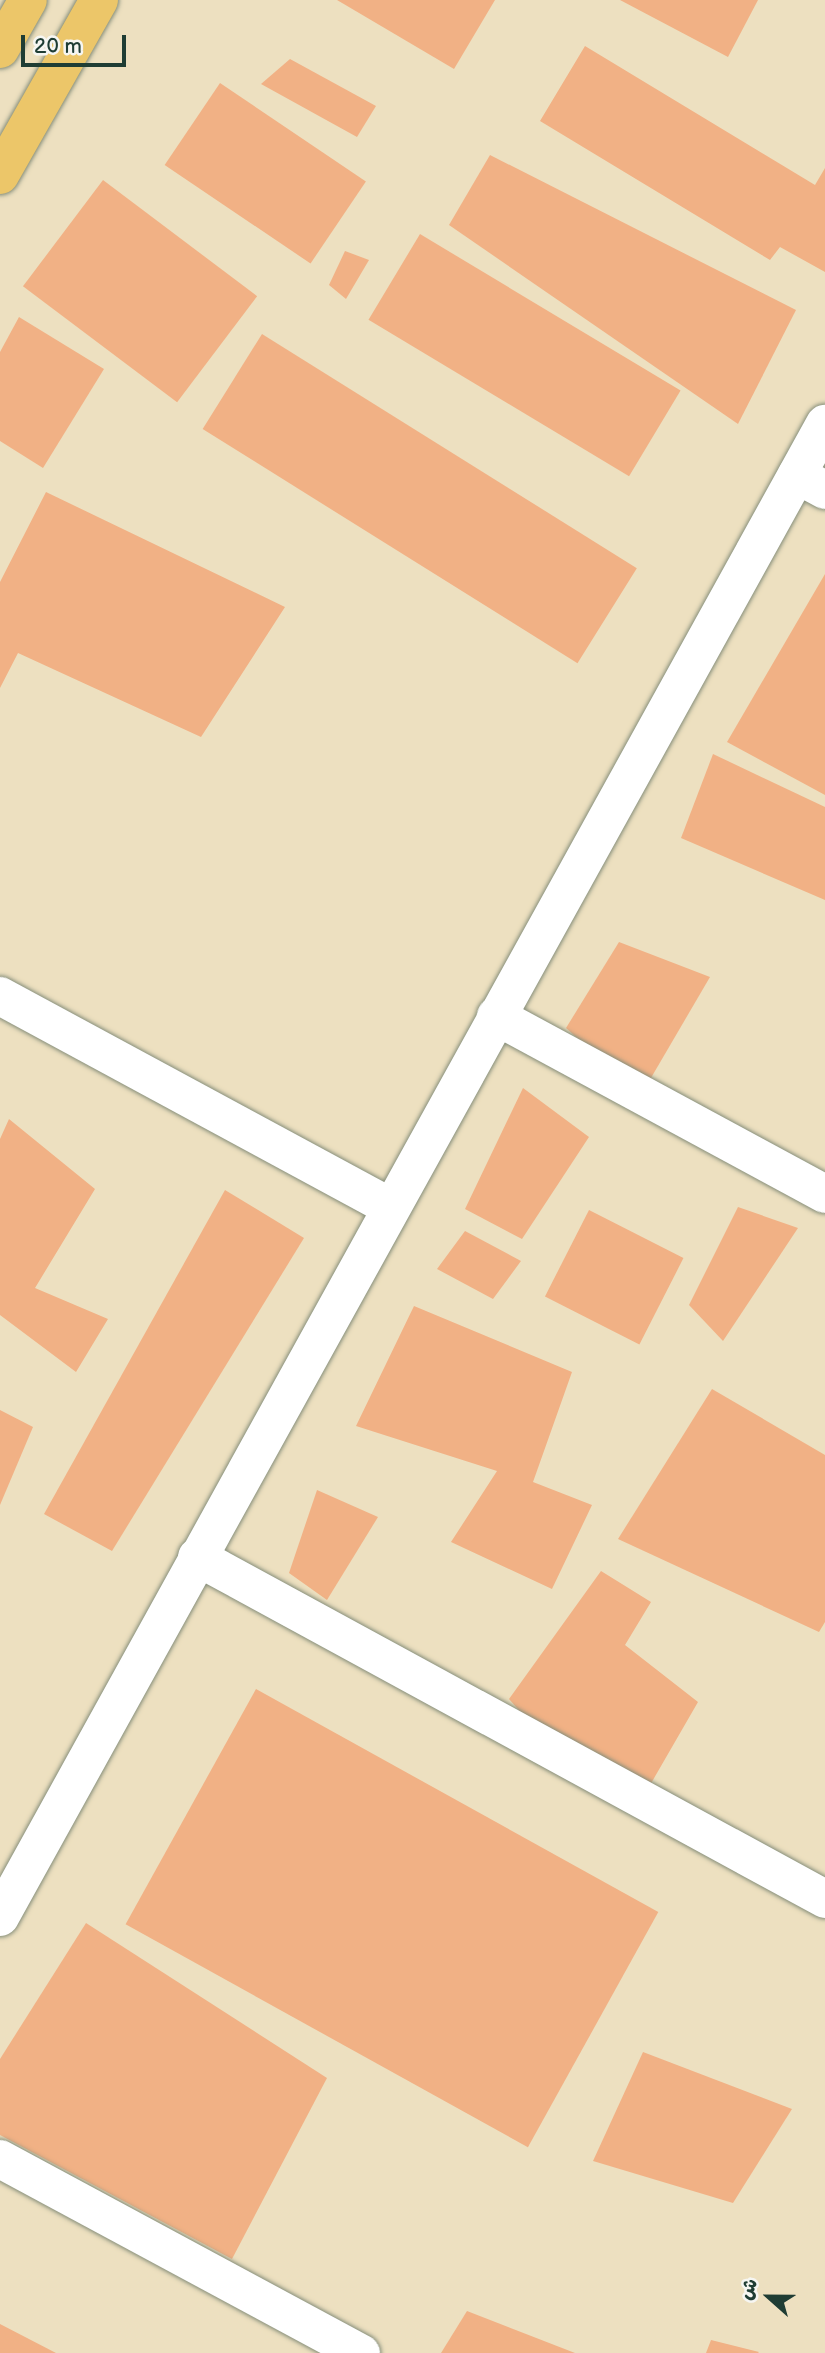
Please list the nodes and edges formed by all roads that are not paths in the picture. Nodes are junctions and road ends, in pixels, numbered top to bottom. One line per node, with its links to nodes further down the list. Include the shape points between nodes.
1 (28, 0): 3 (highway)
2 (99, 0): 4 (highway)
3 (0, 49)
4 (0, 175)
5 (825, 424): 6 (street)
6 (811, 482): 8 (street)
7 (0, 996): 10 (street)
8 (496, 1016): 9 (street); 10 (street)
9 (825, 1194)
10 (389, 1206): 11 (street)
11 (197, 1558): 12 (street); 13 (street)
12 (825, 1899)
13 (0, 1917)
14 (0, 2159): 15 (street)
15 (361, 2353)

